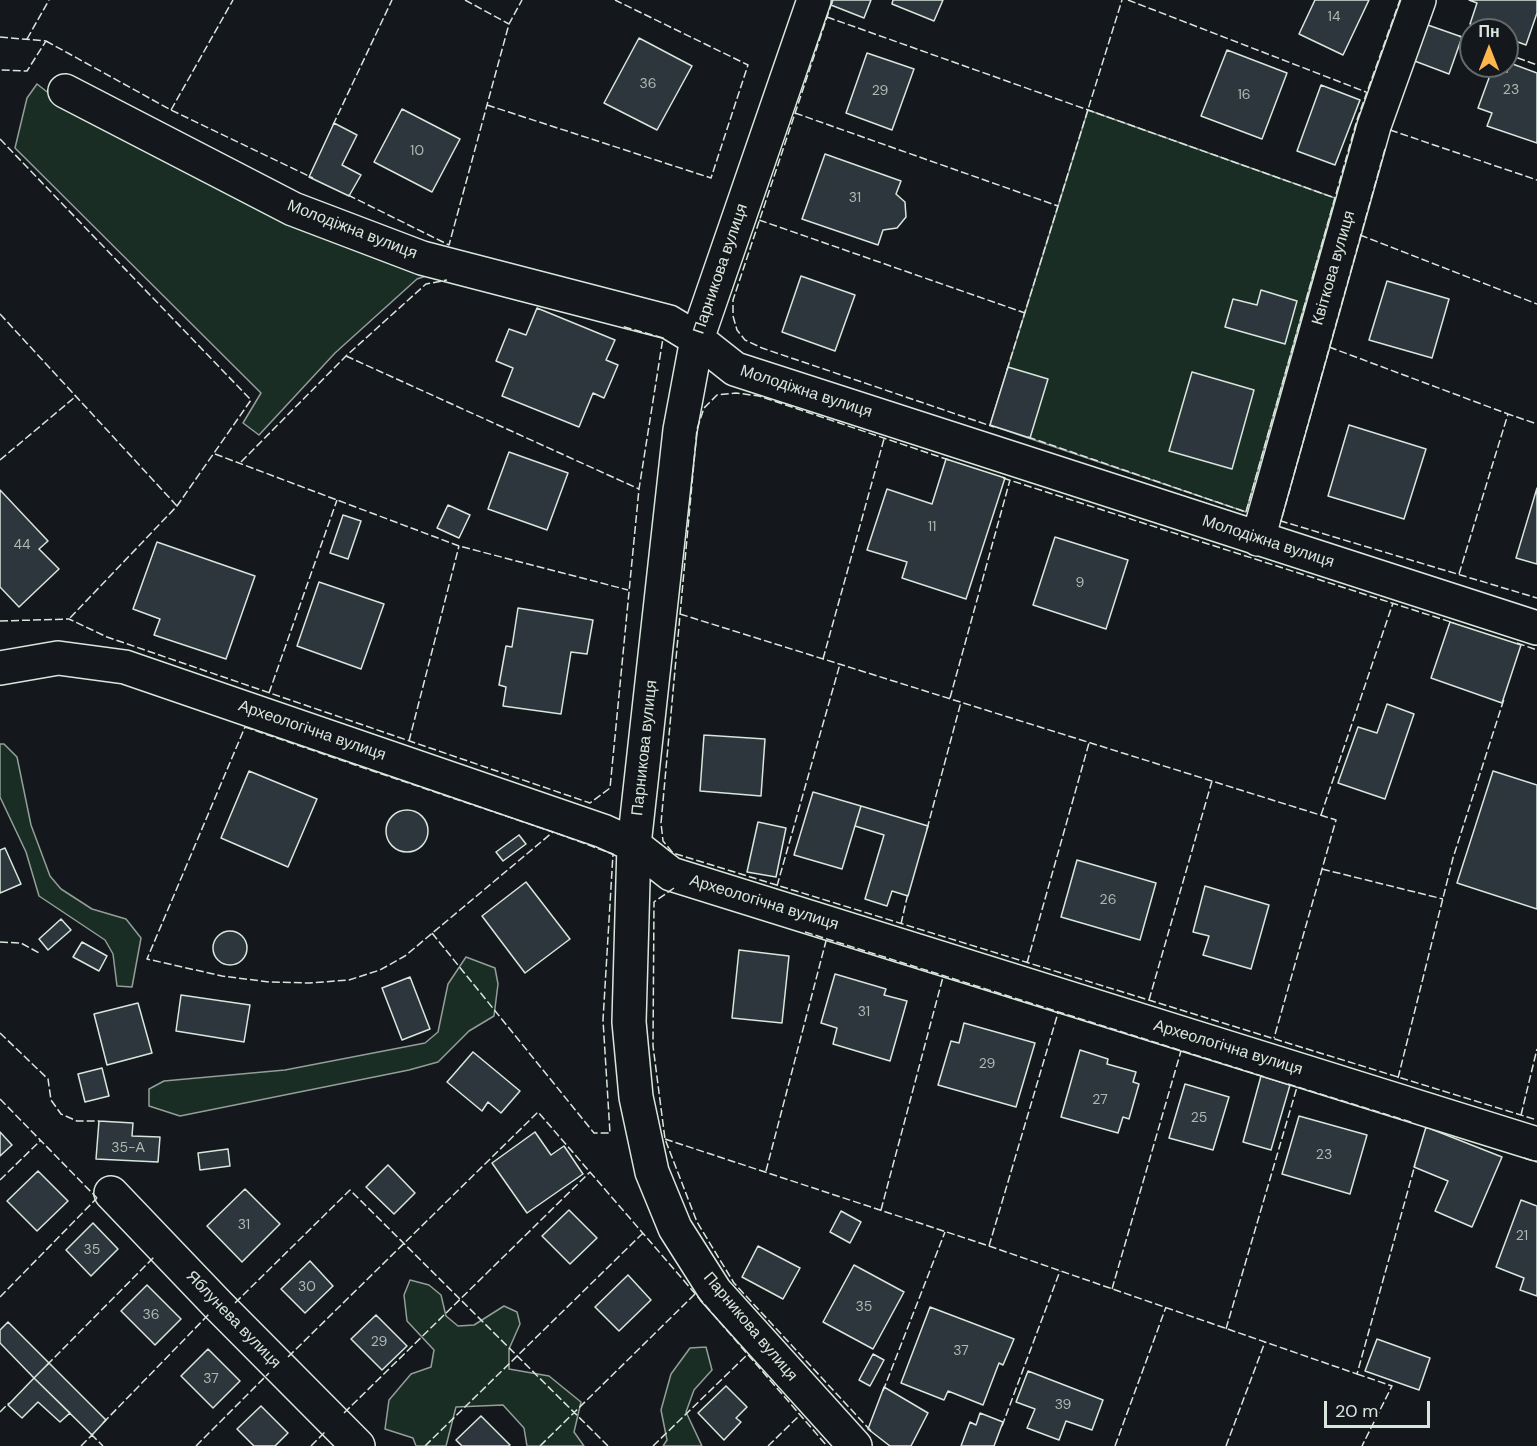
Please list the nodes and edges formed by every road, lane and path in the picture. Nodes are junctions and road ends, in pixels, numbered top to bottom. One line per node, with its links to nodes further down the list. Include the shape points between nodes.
1 (814, 0): 4 (street, Парникова вулиця)
2 (1419, 0): 5 (street, Квіткова вулиця, via 1374,126)
3 (65, 91): 4 (street, Молодіжна вулиця, via 293,209 422,258 669,322)
4 (696, 339): 5 (street, Молодіжна вулиця, via 735,369); 8 (street, Парникова вулиця, via 680,430)
5 (1258, 539): 6 (street, Молодіжна вулиця)
6 (1537, 628)
7 (0, 668): 8 (street, Археологічна вулиця, via 58,658 125,667)
8 (634, 845): 9 (street, Археологічна вулиця, via 671,874); 12 (street, Парникова вулиця, via 629,1022 636,1096 652,1172 675,1228 716,1291)
9 (1537, 1144)
10 (111, 1192): 11 (street, Яблунева вулиця)
11 (358, 1446)
12 (855, 1446)

